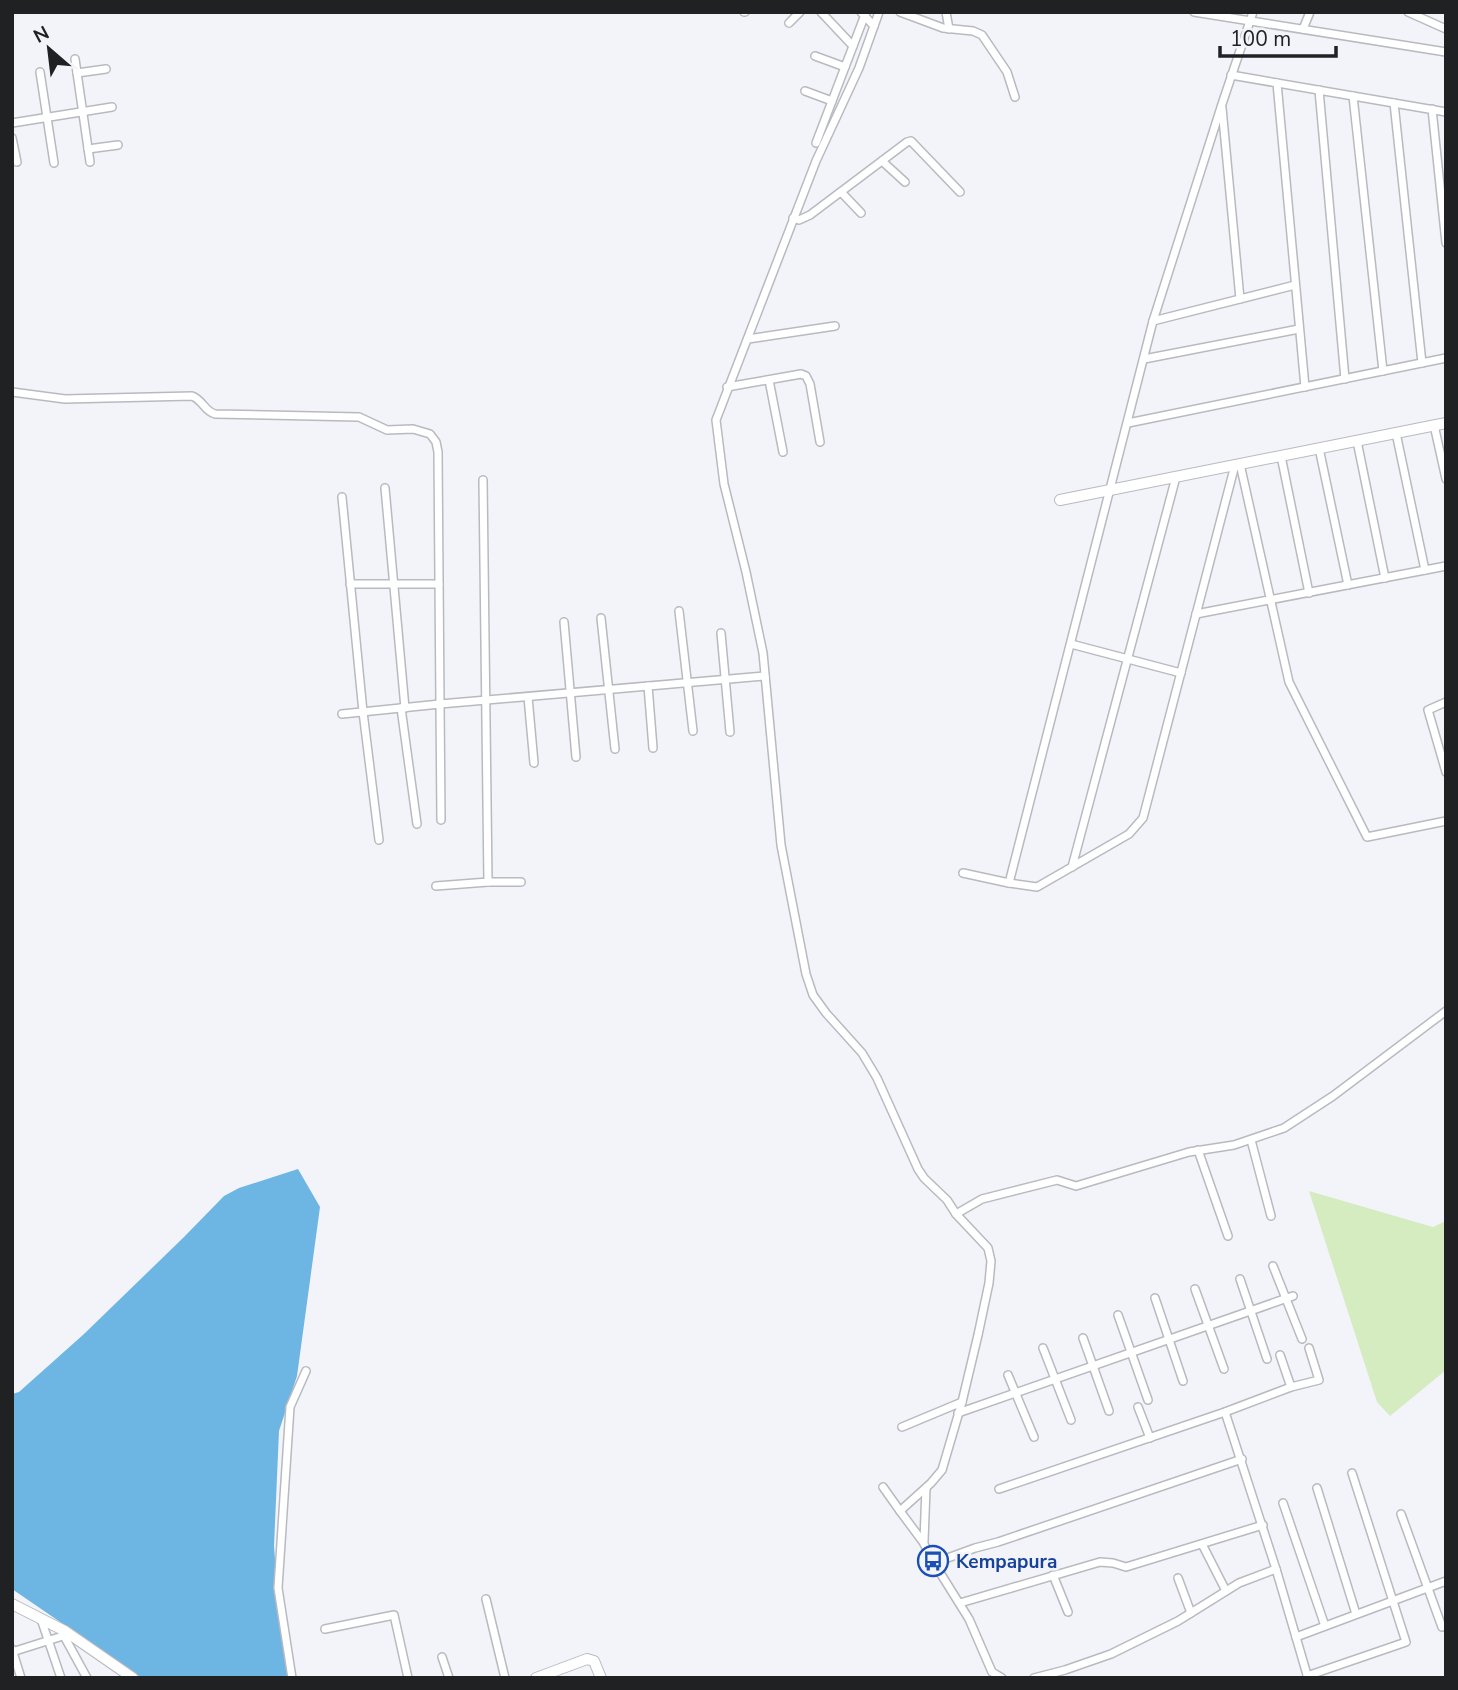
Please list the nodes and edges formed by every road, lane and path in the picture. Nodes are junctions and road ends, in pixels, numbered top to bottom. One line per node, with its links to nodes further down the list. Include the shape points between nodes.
1 (800, 12): 12 (street)
2 (821, 12): 17 (street)
3 (879, 12): 13 (street)
4 (900, 12): 14 (street)
5 (946, 12): 14 (street)
6 (1194, 12): 11 (street)
7 (1253, 12): 11 (street)
8 (1310, 12): 15 (street)
9 (1408, 12): 16 (street)
10 (864, 14): 13 (street); 17 (street)
11 (1250, 21): 15 (street); 25 (street)
12 (789, 23)
13 (874, 26): 52 (street)
14 (949, 29): 30 (street, via 982,35 1007,72)
15 (1303, 29): 18 (street)
16 (1446, 29)
17 (853, 46): 21 (street)
18 (1446, 52)
19 (815, 56): 21 (street)
20 (75, 59): 24 (street)
21 (845, 67): 31 (street)
22 (106, 69): 24 (street)
23 (40, 72): 38 (street)
24 (77, 73): 36 (street)
25 (1231, 75): 26 (street); 33 (street)
26 (1277, 83): 27 (street); 54 (street)
27 (1319, 90): 29 (street); 64 (street)
28 (805, 91): 31 (street)
29 (1353, 96): 32 (street); 63 (street)
30 (1015, 97)
31 (832, 101): 41 (street)
32 (1394, 103): 35 (street); 62 (street)
33 (1222, 104): 55 (street); 56 (street)
34 (112, 107): 36 (street)
35 (1432, 109): 37 (street); 53 (street)
36 (83, 111): 38 (street); 43 (street)
37 (1446, 112)
38 (47, 118): 39 (street); 47 (street)
39 (12, 123)
40 (12, 138): 45 (street)
41 (816, 143)
42 (118, 145): 43 (street)
43 (89, 149): 46 (street)
44 (882, 161): 48 (street); 49 (street); 50 (street, via 911,141)
45 (16, 162)
46 (90, 162)
47 (54, 163)
48 (905, 182)
49 (841, 192): 51 (street); 52 (street, via 810,215)
50 (960, 192)
51 (861, 213)
52 (793, 218): 59 (street)
53 (1446, 243)
54 (1295, 285): 55 (street); 58 (street)
55 (1240, 299): 56 (street)
56 (1153, 321): 61 (street)
57 (835, 326): 59 (street)
58 (1299, 329): 61 (street); 67 (street)
59 (748, 339): 66 (street)
60 (1446, 358): 62 (street)
61 (1144, 359): 69 (street)
62 (1422, 363): 63 (street)
63 (1383, 371): 64 (street)
64 (1345, 379): 67 (street)
65 (769, 380): 66 (street); 74 (street, via 806,376); 76 (street)
66 (727, 387): 103 (street, via 716,420 724,484 756,614)
67 (1305, 387): 69 (street)
68 (12, 392): 91 (street, via 65,399 192,396 215,414 359,417 387,430 430,434 438,453)
69 (1128, 422): 83 (street)
70 (1446, 423): 71 (street)
71 (1434, 425): 72 (street); 80 (street)
72 (1396, 433): 73 (street); 87 (street)
73 (1357, 441): 75 (street); 88 (street)
74 (820, 442)
75 (1319, 449): 77 (street); 92 (street)
76 (783, 452)
77 (1281, 456): 78 (street); 93 (street)
78 (1238, 465): 79 (street); 94 (street); 96 (street)
79 (1176, 477): 83 (street); 101 (street)
80 (1446, 479)
81 (482, 480): 110 (street)
82 (385, 488): 90 (street)
83 (1111, 490): 85 (street); 100 (street)
84 (342, 497): 89 (street)
85 (1060, 500)
86 (1446, 566): 87 (street)
87 (1425, 570): 88 (street)
88 (1385, 578): 92 (street)
89 (351, 584): 90 (street); 114 (street)
90 (394, 584): 91 (street); 113 (street)
91 (439, 584): 112 (street)
92 (1348, 585): 93 (street)
93 (1309, 593): 94 (street)
94 (1270, 600): 96 (street); 124 (street, via 1289,682 1367,836)
95 (679, 611): 105 (street)
96 (1196, 614): 102 (street)
97 (601, 618): 107 (street)
98 (564, 622): 108 (street)
99 (720, 633): 104 (street)
100 (1071, 644): 101 (street); 131 (street)
101 (1128, 659): 102 (street); 127 (street)
102 (1181, 673): 127 (street, via 1143,818 1129,834)
103 (765, 676): 104 (street); 136 (street, via 781,845 813,995 862,1053 918,1169)
104 (725, 680): 105 (street); 117 (street)
105 (687, 683): 106 (street); 116 (street)
106 (648, 686): 107 (street); 118 (street)
107 (609, 690): 108 (street); 119 (street)
108 (570, 693): 109 (street); 120 (street)
109 (528, 696): 110 (street); 121 (street)
110 (486, 700): 112 (street); 130 (street)
111 (1446, 702): 122 (street, via 1428,710)
112 (440, 704): 113 (street); 123 (street)
113 (403, 708): 114 (street); 125 (street)
114 (363, 712): 115 (street); 126 (street)
115 (342, 714)
116 (692, 732)
117 (730, 732)
118 (653, 748)
119 (615, 749)
120 (576, 757)
121 (534, 763)
122 (1445, 767)
123 (441, 820)
124 (1446, 821)
125 (416, 824)
126 (379, 840)
127 (1072, 867): 131 (street, via 1037,887)
128 (963, 873): 131 (street)
129 (521, 882): 130 (street)
130 (488, 883): 132 (street)
131 (1009, 883)
132 (436, 886)
133 (1446, 1011): 134 (street, via 1333,1096 1284,1128)
134 (1251, 1140): 135 (street); 137 (street)
135 (1198, 1150): 136 (street, via 1076,1186 1057,1180 982,1199); 138 (street)
136 (956, 1214): 164 (street, via 988,1248 991,1261)
137 (1271, 1216)
138 (1227, 1236)
139 (1273, 1266): 143 (street)
140 (1240, 1279): 144 (street)
141 (1195, 1289): 146 (street)
142 (1155, 1298): 149 (street)
143 (1289, 1298): 144 (street); 148 (street)
144 (1251, 1311): 146 (street); 154 (street)
145 (1118, 1315): 152 (street)
146 (1208, 1326): 149 (street); 156 (street)
147 (1083, 1338): 155 (street)
148 (1302, 1339)
149 (1169, 1340): 152 (street); 160 (street)
150 (1043, 1348): 159 (street)
151 (1309, 1348): 161 (street, via 1319,1380)
152 (1131, 1353): 155 (street); 163 (street)
153 (1280, 1355): 161 (street)
154 (1267, 1359)
155 (1094, 1366): 159 (street); 166 (street)
156 (1224, 1369)
157 (306, 1371): 214 (street, via 290,1407 279,1583)
158 (1009, 1375): 162 (street)
159 (1055, 1380): 162 (street); 169 (street)
160 (1183, 1381)
161 (1291, 1387): 167 (street)
162 (1016, 1393): 168 (street); 171 (street)
163 (1148, 1400)
164 (962, 1402): 168 (street); 170 (street)
165 (1138, 1407): 172 (street)
166 (1109, 1410)
167 (1225, 1412): 172 (street); 173 (street)
168 (958, 1413): 176 (street, via 942,1469)
169 (1071, 1420)
170 (902, 1427)
171 (1034, 1437)
172 (1150, 1438): 178 (street)
173 (1242, 1460): 182 (street); 185 (street)
174 (1352, 1473): 193 (street)
175 (883, 1488): 180 (street)
176 (926, 1488): 180 (street); 183 (street)
177 (1317, 1488): 198 (street)
178 (999, 1489)
179 (1283, 1503): 200 (street)
180 (900, 1511): 183 (street)
181 (1401, 1514): 190 (street)
182 (1263, 1525): 184 (street); 186 (street)
183 (923, 1542): 185 (street)
184 (1202, 1544): 187 (street, via 1126,1567 1100,1562); 191 (street)
185 (934, 1563): 194 (street)
186 (1276, 1569): 191 (street); 204 (street)
187 (1053, 1575): 194 (street); 196 (street)
188 (1178, 1578): 197 (street)
189 (1446, 1581): 190 (street)
190 (1427, 1588): 193 (street); 201 (street)
191 (1226, 1591): 197 (street)
192 (486, 1599): 217 (street)
193 (1392, 1601): 198 (street); 209 (street, via 1406,1642)
194 (960, 1603): 208 (street)
195 (12, 1604): 199 (street)
196 (1068, 1612)
197 (1191, 1612): 222 (street, via 1111,1654)
198 (1356, 1614): 200 (street)
199 (41, 1619): 203 (street); 205 (street)
200 (1325, 1626): 204 (street)
201 (1442, 1626)
202 (325, 1629): 215 (street, via 394,1615)
203 (66, 1635): 205 (street); 212 (street); 213 (street)
204 (1296, 1637): 209 (street)
205 (48, 1641): 206 (street); 211 (street)
206 (13, 1651): 210 (street)
207 (442, 1657): 216 (street)
208 (992, 1672): 220 (street); 221 (street)
209 (1308, 1677)
210 (21, 1678)
211 (61, 1678)
212 (87, 1678)
213 (133, 1678)
214 (292, 1678)
215 (408, 1678)
216 (449, 1678)
217 (505, 1678)
218 (536, 1678): 219 (street, via 587,1659 594,1661)
219 (601, 1678)
220 (984, 1678)
221 (1002, 1678)
222 (1034, 1678)

